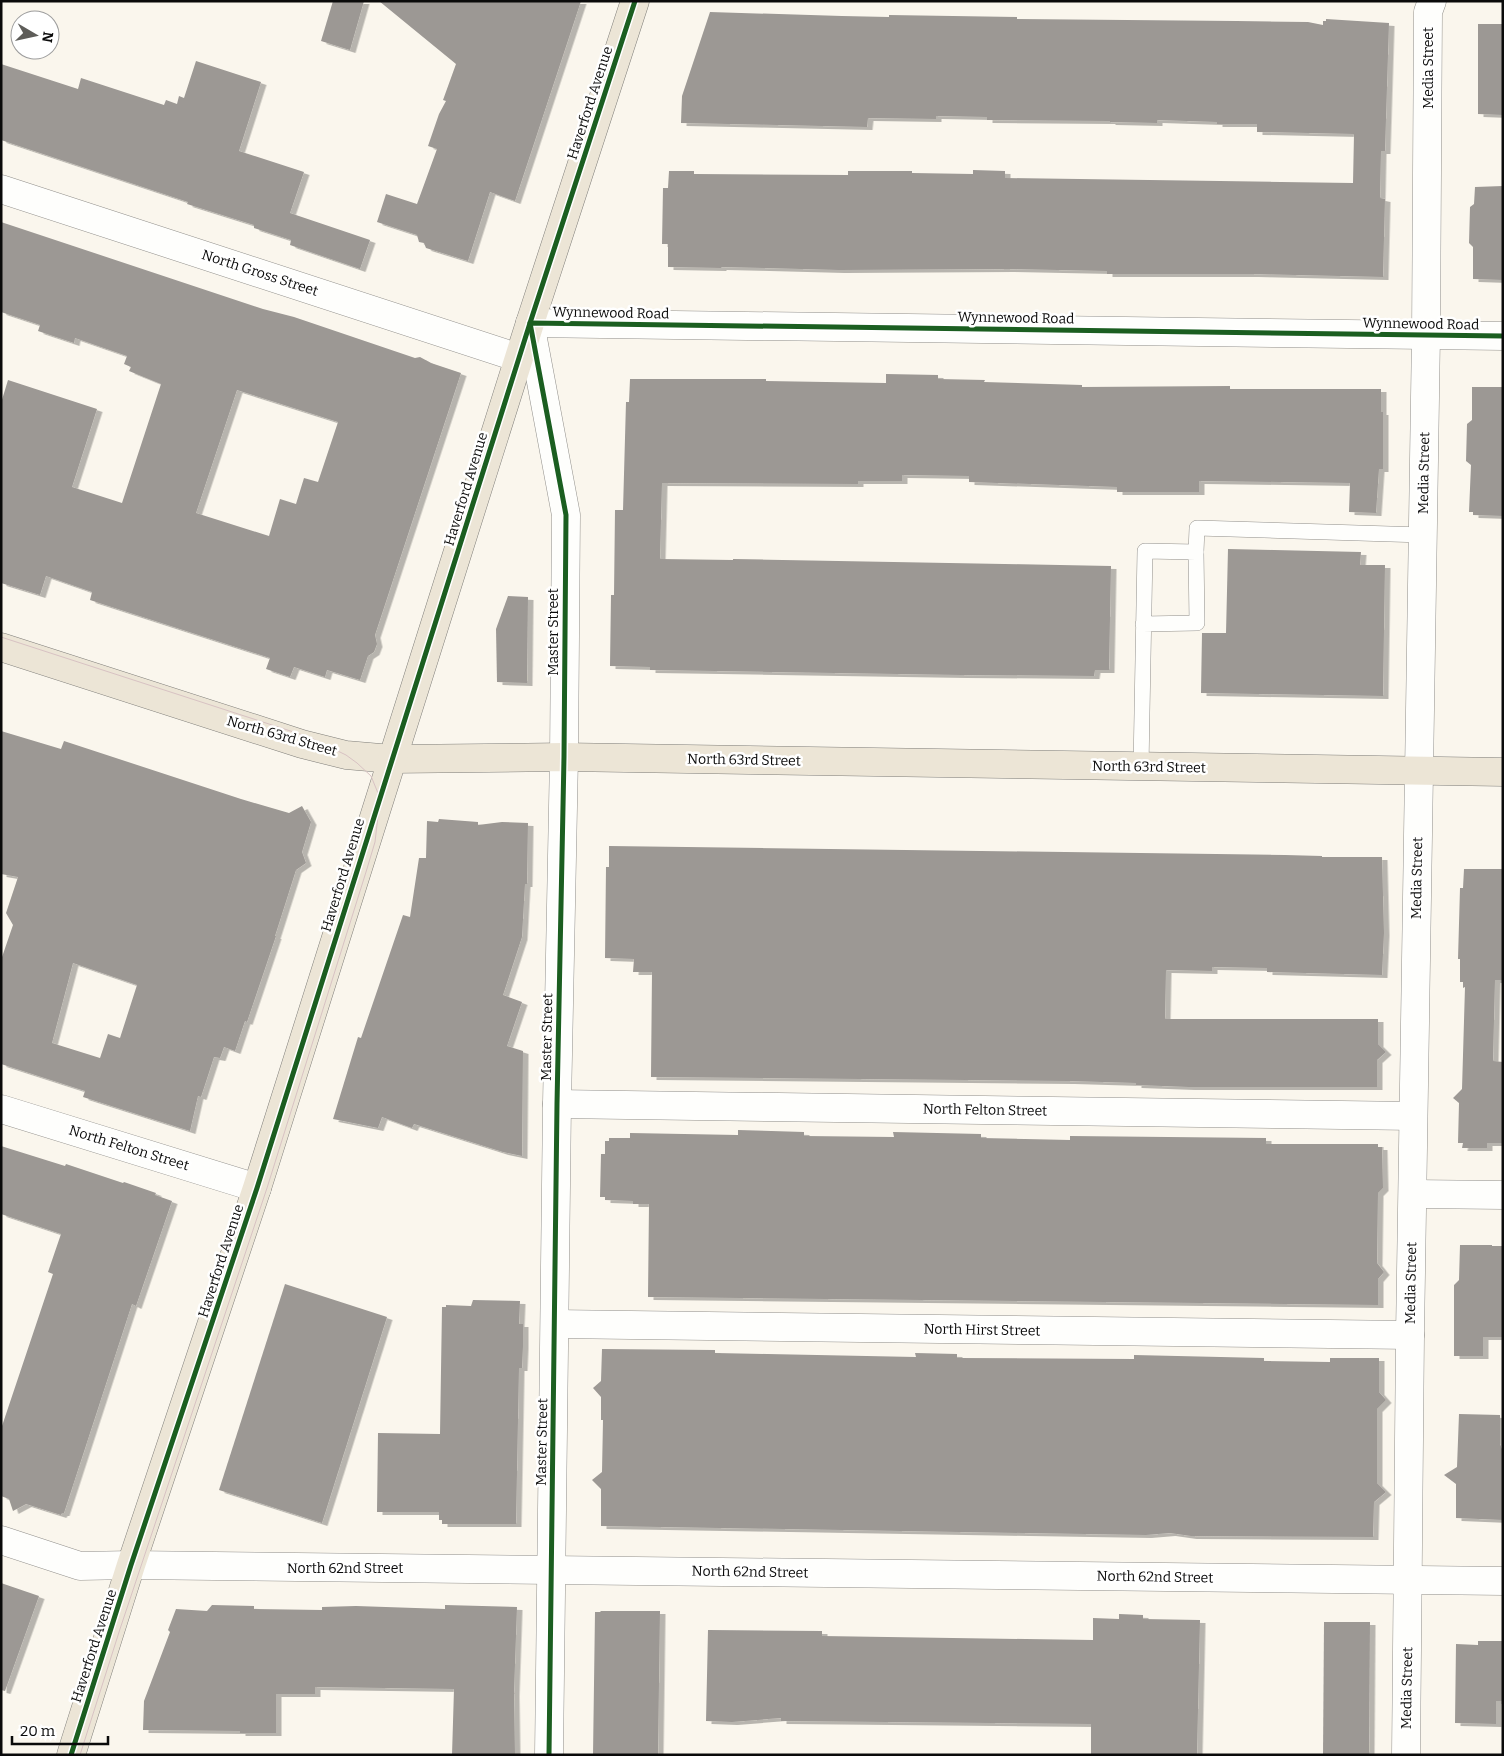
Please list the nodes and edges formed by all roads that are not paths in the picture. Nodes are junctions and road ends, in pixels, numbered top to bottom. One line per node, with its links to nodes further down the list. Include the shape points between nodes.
1 (635, 1): 4 (main road, Haverford Avenue)
2 (1432, 1): 5 (street, Media Street, via 1428,12)
3 (1, 189): 7 (street, North Gross Street)
4 (530, 322): 5 (street, Wynnewood Road); 7 (main road, Haverford Avenue); 12 (street, Master Street, via 566,515)
5 (1426, 335): 6 (street, Wynnewood Road); 8 (street, Media Street)
6 (1503, 336)
7 (519, 358): 13 (main road, Haverford Avenue)
8 (1423, 535): 9 (lane, via 1197,528); 15 (street, Media Street)
9 (1196, 552): 10 (lane, via 1145,551); 10 (lane, via 1197,623)
10 (1143, 624): 14 (lane)
11 (1, 647): 13 (main road, North 63rd Street, via 302,744 350,755)
12 (564, 757): 13 (main road, North 63rd Street); 14 (main road, North 63rd Street); 17 (street, Master Street)
13 (392, 759): 20 (main road, Haverford Avenue)
14 (1141, 767): 15 (main road, North 63rd Street)
15 (1419, 771): 16 (main road, North 63rd Street); 19 (street, Media Street)
16 (1503, 772)
17 (557, 1104): 19 (street, North Felton Street); 23 (street, Master Street)
18 (1, 1108): 20 (street, North Felton Street)
19 (1414, 1116): 21 (street, Media Street)
20 (257, 1188): 26 (main road, Haverford Avenue)
21 (1413, 1194): 22 (street); 24 (street, Media Street)
22 (1503, 1195)
23 (555, 1324): 24 (street, North Hirst Street); 27 (street, Master Street)
24 (1410, 1335): 28 (street, Media Street)
25 (1, 1540): 26 (street, North 62nd Street, via 80,1566)
26 (131, 1566): 27 (street, North 62nd Street); 30 (main road, Haverford Avenue)
27 (552, 1569): 28 (street, North 62nd Street); 31 (street, Master Street)
28 (1408, 1580): 29 (street, North 62nd Street); 32 (street, Media Street)
29 (1503, 1581)
30 (71, 1755)
31 (549, 1755)
32 (1406, 1755)

